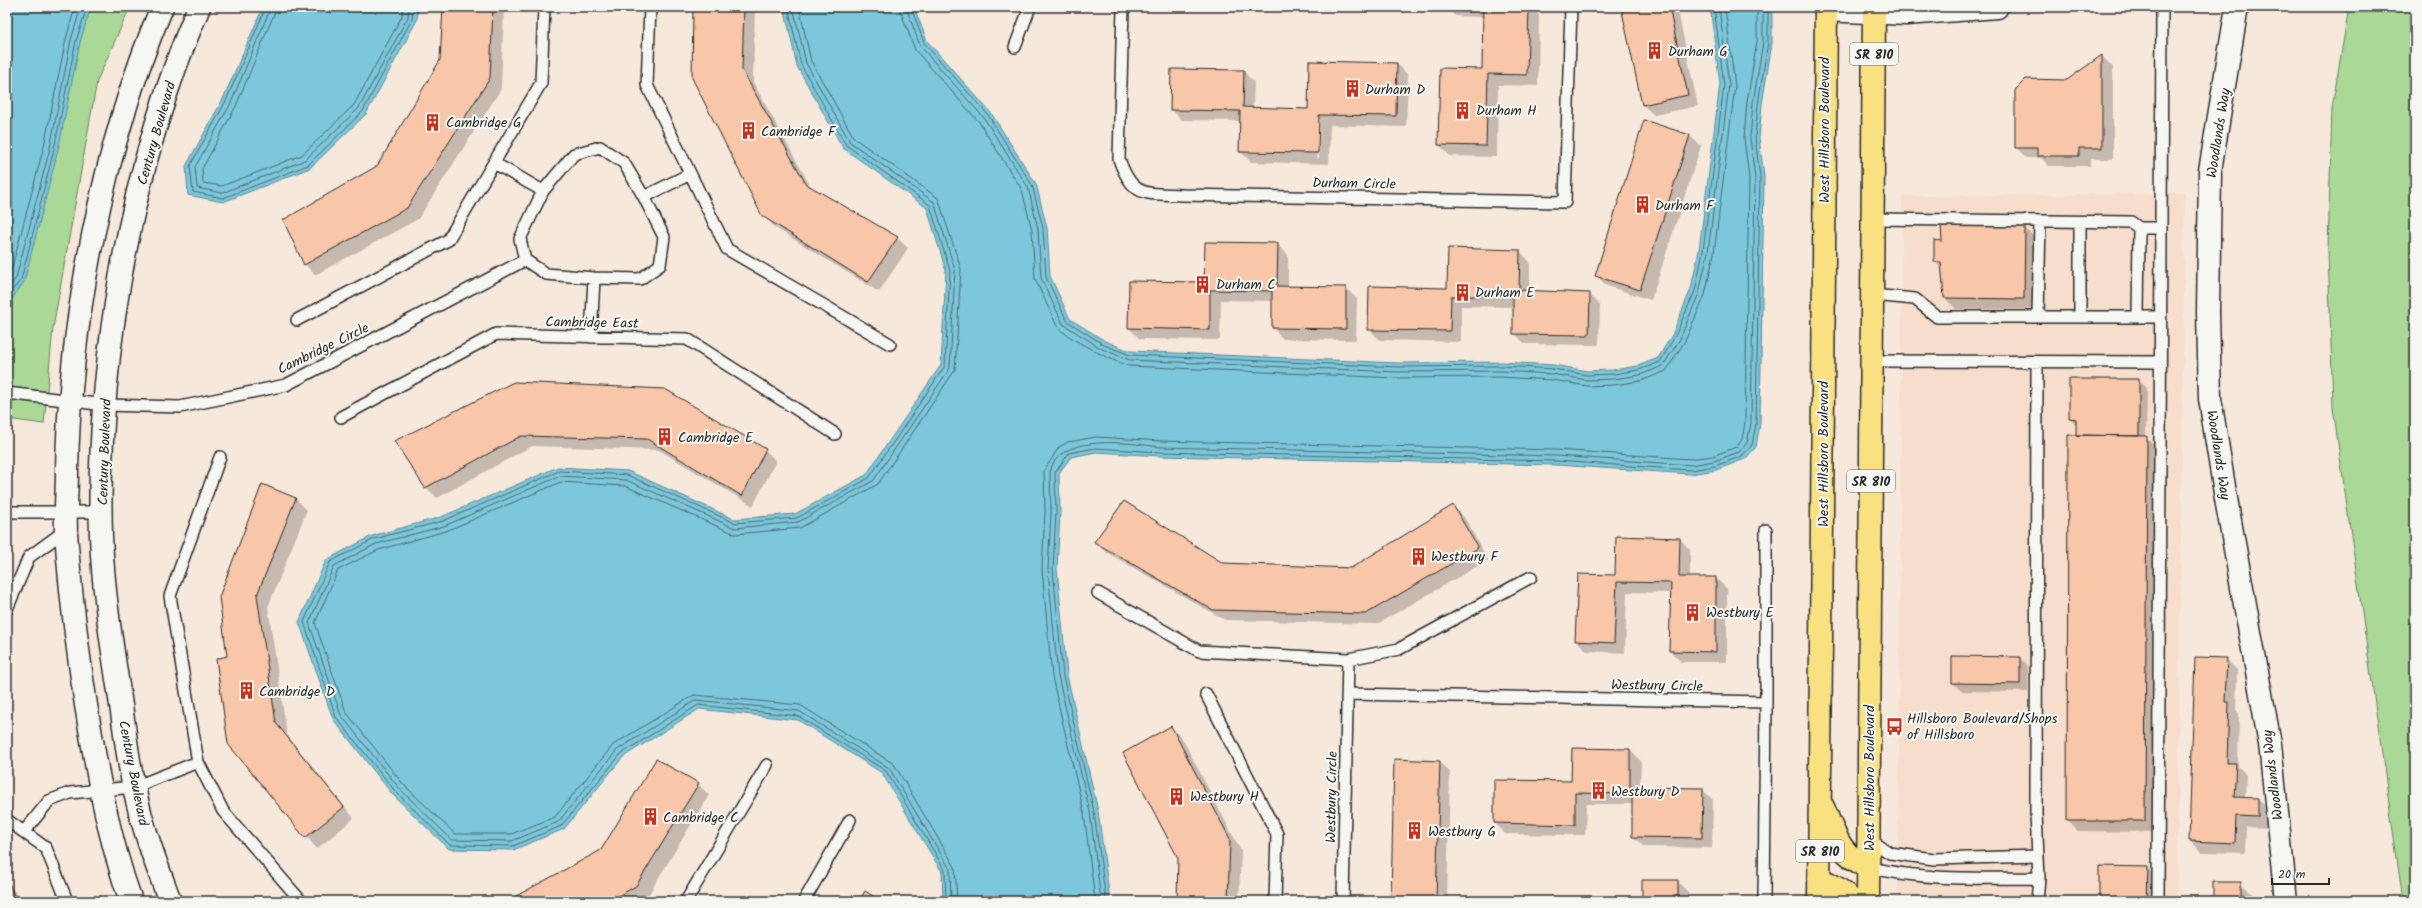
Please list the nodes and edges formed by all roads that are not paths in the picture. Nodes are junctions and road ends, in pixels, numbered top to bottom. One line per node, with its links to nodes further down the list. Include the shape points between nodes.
1 (162, 7): 37 (street, via 116,140 94,233)
2 (199, 7): 38 (street, Century Boulevard, via 183,45 149,149 128,240 110,349)
3 (544, 7): 14 (lane, via 541,84)
4 (650, 7): 15 (lane, via 647,85)
5 (1030, 7): 13 (lane)
6 (1123, 7): 7 (lane, Durham Circle, via 1119,159 1126,178 1136,189 1146,193 1183,195 1565,202)
7 (1571, 7)
8 (1998, 7): 12 (street, via 1914,14)
9 (2162, 7): 22 (lane)
10 (2237, 7): 80 (street, Woodlands Way, via 2210,171 2210,399 2224,493 2270,744)
11 (1826, 8): 12 (street); 57 (main road, West Hillsboro Boulevard / SR 810)
12 (1874, 10): 18 (main road, West Hillsboro Boulevard / SR 810)
13 (1015, 47)
14 (494, 163): 16 (lane); 30 (lane, via 448,240)
15 (690, 174): 17 (lane); 32 (lane, via 727,249)
16 (543, 191): 17 (lane, via 574,154 600,147 624,163); 23 (lane, via 520,239)
17 (644, 197): 24 (lane, via 664,238 660,265 640,278)
18 (1873, 219): 19 (lane); 25 (main road, West Hillsboro Boulevard / SR 810)
19 (2040, 221): 20 (lane); 26 (lane)
20 (2080, 222): 21 (lane, via 2131,222); 27 (lane)
21 (2139, 228): 22 (lane); 28 (lane)
22 (2161, 228): 29 (lane)
23 (525, 260): 24 (lane, via 546,274); 38 (lane, Cambridge Circle, via 286,385 180,407)
24 (594, 278): 31 (lane)
25 (1872, 295): 26 (lane, via 1915,299 1937,317); 33 (main road, West Hillsboro Boulevard / SR 810)
26 (2038, 317): 27 (lane)
27 (2080, 317): 28 (lane)
28 (2138, 317): 29 (lane)
29 (2160, 317): 35 (lane)
30 (297, 320)
31 (591, 337): 39 (lane, Cambridge East, via 496,334); 40 (lane, Cambridge East, via 687,339)
32 (890, 344)
33 (1872, 361): 34 (lane); 61 (main road, West Hillsboro Boulevard / SR 810)
34 (2037, 362): 35 (lane); 62 (lane)
35 (2160, 362): 79 (lane)
36 (7, 393): 37 (lane, Cambridge Circle)
37 (69, 401): 38 (lane, Cambridge Circle); 44 (street)
38 (105, 405): 43 (street, Century Boulevard)
39 (341, 417)
40 (835, 434)
41 (220, 457): 53 (lane, via 170,596)
42 (7, 512): 44 (lane)
43 (101, 512): 44 (lane); 55 (street, Century Boulevard, via 108,618)
44 (66, 520): 48 (lane, via 29,557); 56 (street, via 74,622)
45 (1766, 530): 52 (lane)
46 (1531, 577): 49 (lane, via 1399,649)
47 (1098, 593): 49 (lane, via 1199,651)
48 (7, 609)
49 (1348, 659): 51 (lane, Westbury Circle)
50 (1206, 694): 72 (lane, via 1277,834)
51 (1348, 694): 52 (lane, Westbury Circle); 73 (lane, Westbury Circle)
52 (1766, 702): 74 (lane)
53 (198, 762): 55 (lane); 69 (lane, via 223,811)
54 (767, 765): 70 (lane)
55 (134, 787): 56 (lane); 68 (street, Century Boulevard, via 149,845)
56 (99, 790): 60 (lane, via 70,793 49,801); 67 (street)
57 (1820, 801): 63 (main road, via 1842,850 1855,862); 65 (main road, West Hillsboro Boulevard / SR 810)
58 (7, 820): 60 (lane)
59 (850, 820): 71 (lane)
60 (24, 832): 66 (lane, via 46,848)
61 (1868, 839): 62 (lane, via 1890,853 1934,859); 63 (main road, West Hillsboro Boulevard / SR 810)
62 (2038, 856): 64 (lane)
63 (1868, 867): 64 (lane, via 1934,878); 77 (main road, West Hillsboro Boulevard / SR 810)
64 (2039, 878): 78 (lane)
65 (1819, 879): 75 (main road, West Hillsboro Boulevard / SR 810); 76 (main road, via 1833,884)
66 (67, 901)
67 (131, 901)
68 (170, 901)
69 (301, 901)
70 (686, 901)
71 (804, 901)
72 (1275, 901)
73 (1343, 901)
74 (1764, 901)
75 (1819, 901)
76 (1852, 901)
77 (1868, 901)
78 (2037, 901)
79 (2158, 901)
80 (2286, 901)

